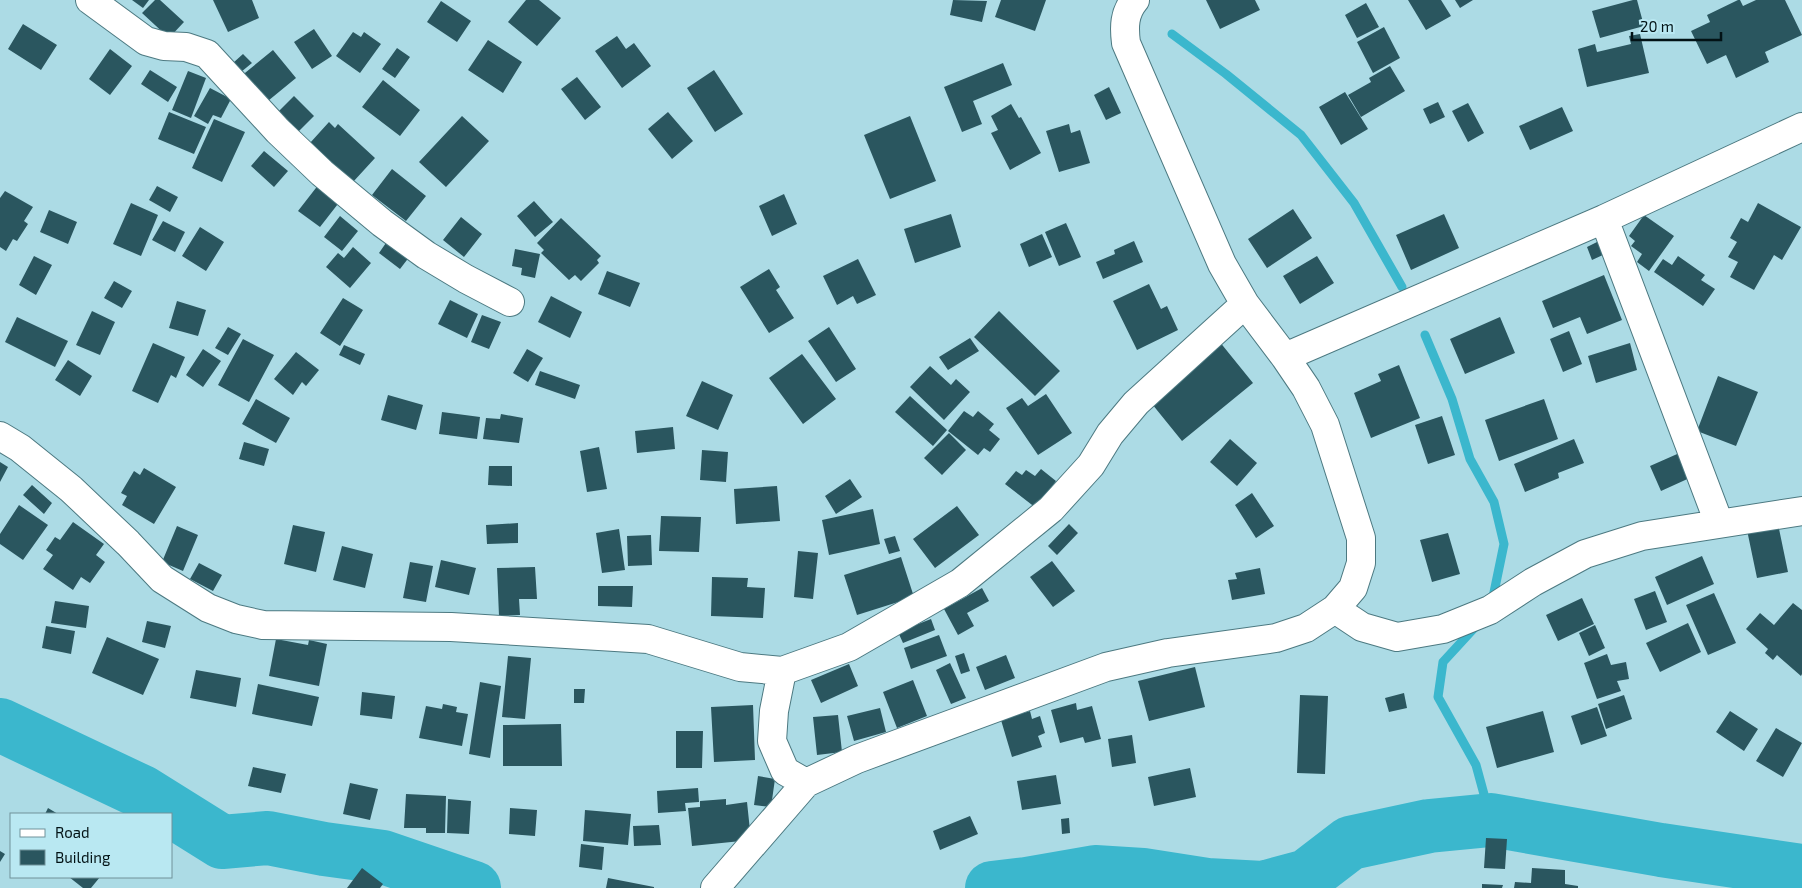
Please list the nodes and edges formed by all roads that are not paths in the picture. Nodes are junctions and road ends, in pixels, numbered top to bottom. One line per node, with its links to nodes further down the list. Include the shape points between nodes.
1 (90, 0): 5 (street, via 146,40 207,54 278,131 344,192 426,255)
2 (1135, 0): 6 (street, via 1124,24 1126,43 1200,216)
3 (1802, 127): 4 (street)
4 (1604, 219): 7 (street); 10 (street)
5 (510, 302)
6 (1245, 304): 7 (street); 12 (street, via 1136,403 1110,434 1091,465 1051,509 960,583 849,647)
7 (1285, 357): 11 (street, via 1325,425 1361,538 1361,562 1353,588)
8 (0, 436): 12 (street, via 72,488 162,579 208,608 236,619 262,625 451,627 648,638 740,667)
9 (1802, 511): 10 (street)
10 (1719, 523): 11 (street, via 1642,536 1585,554 1490,610 1444,629 1397,637 1362,626)
11 (1335, 609): 13 (street, via 1306,628 1276,638 1168,652 1106,667 857,759)
12 (782, 670): 13 (street, via 772,741 786,771)
13 (806, 783): 14 (street)
14 (715, 888)

